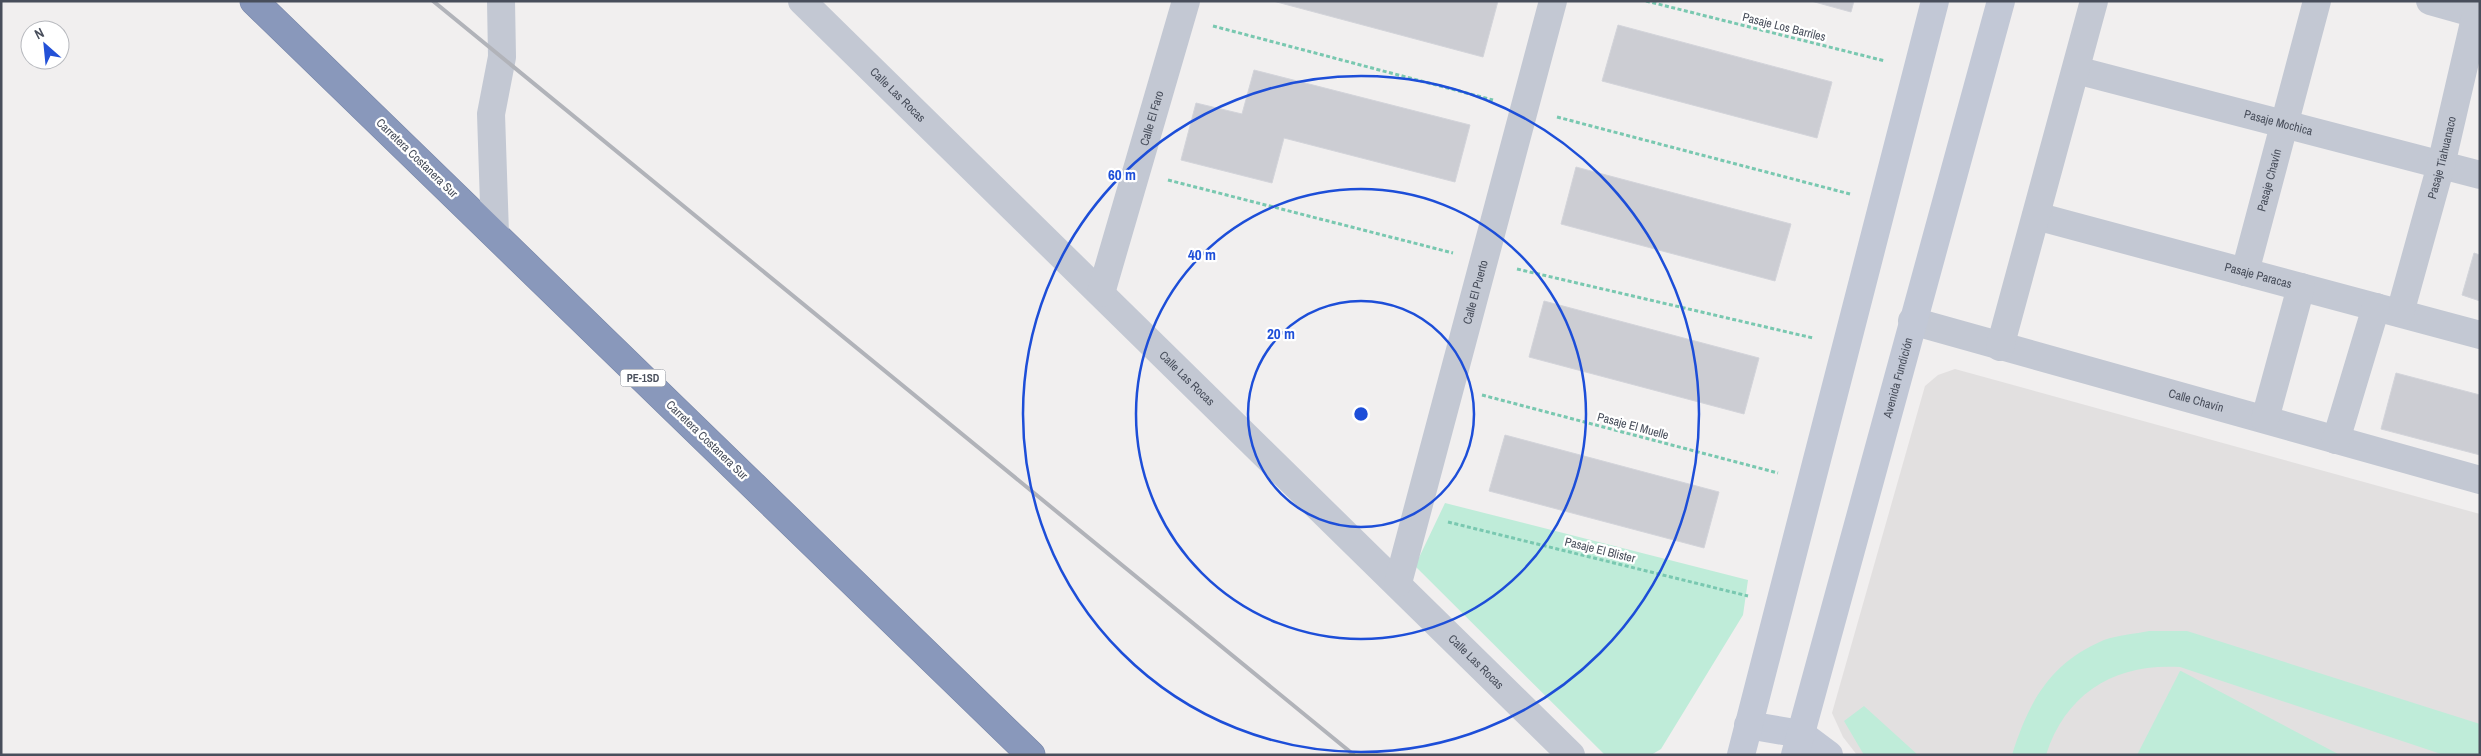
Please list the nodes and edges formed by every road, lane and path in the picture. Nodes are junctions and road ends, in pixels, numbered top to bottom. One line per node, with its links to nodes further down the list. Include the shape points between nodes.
1 (254, 1): 19 (highway, Carretera Costanera Sur / PE-1SD)
2 (501, 1): 19 (street, via 502,57 491,114)
3 (802, 1): 22 (street, Calle Las Rocas)
4 (1186, 1): 22 (street, Calle El Faro)
5 (1553, 1): 27 (street, Calle El Puerto)
6 (1646, 1): 13 (path, Pasaje Los Barriles)
7 (1935, 1): 13 (main road)
8 (2001, 1): 24 (main road, Avenida Fundición)
9 (2094, 1): 14 (street)
10 (2316, 1): 15 (street, Pasaje Chavín)
11 (2430, 1): 12 (street)
12 (2478, 10): 16 (street, Pasaje Tiahuanaco)
13 (1918, 69): 31 (main road)
14 (2076, 70): 15 (street, Pasaje Mochica); 18 (street)
15 (2283, 124): 16 (street, Pasaje Mochica); 20 (street, Pasaje Chavín)
16 (2441, 164): 17 (street, Pasaje Mochica); 23 (street, Pasaje Tiahuanaco)
17 (2480, 175)
18 (2036, 216): 20 (street, Pasaje Paracas); 26 (street)
19 (495, 234): 37 (highway, Carretera Costanera Sur / PE-1SD)
20 (2245, 272): 21 (street, Pasaje Paracas)
21 (2301, 287): 23 (street, Pasaje Paracas); 28 (street)
22 (1101, 293): 33 (street, Calle Las Rocas)
23 (2388, 310): 25 (street, Pasaje Paracas); 29 (street, Pasaje Tiahuanaco)
24 (1912, 321): 26 (street, Calle Chavín); 36 (main road, Avenida Fundición)
25 (2480, 335)
26 (2000, 347): 28 (street, Calle Chavín)
27 (1450, 387): 31 (path, Pasaje El Muelle); 32 (street, Calle El Puerto)
28 (2265, 420): 29 (street, Calle Chavín)
29 (2336, 440): 30 (street, Calle Chavín)
30 (2480, 480)
31 (1811, 481): 34 (main road)
32 (1416, 514): 33 (street, Calle El Puerto); 34 (path, Pasaje El Blister)
33 (1398, 583): 38 (street, Calle Las Rocas)
34 (1780, 604): 35 (main road)
35 (1748, 725): 36 (main road); 39 (main road)
36 (1798, 744): 40 (main road)
37 (1031, 755)
38 (1572, 755)
39 (1741, 755)
40 (1829, 755)

